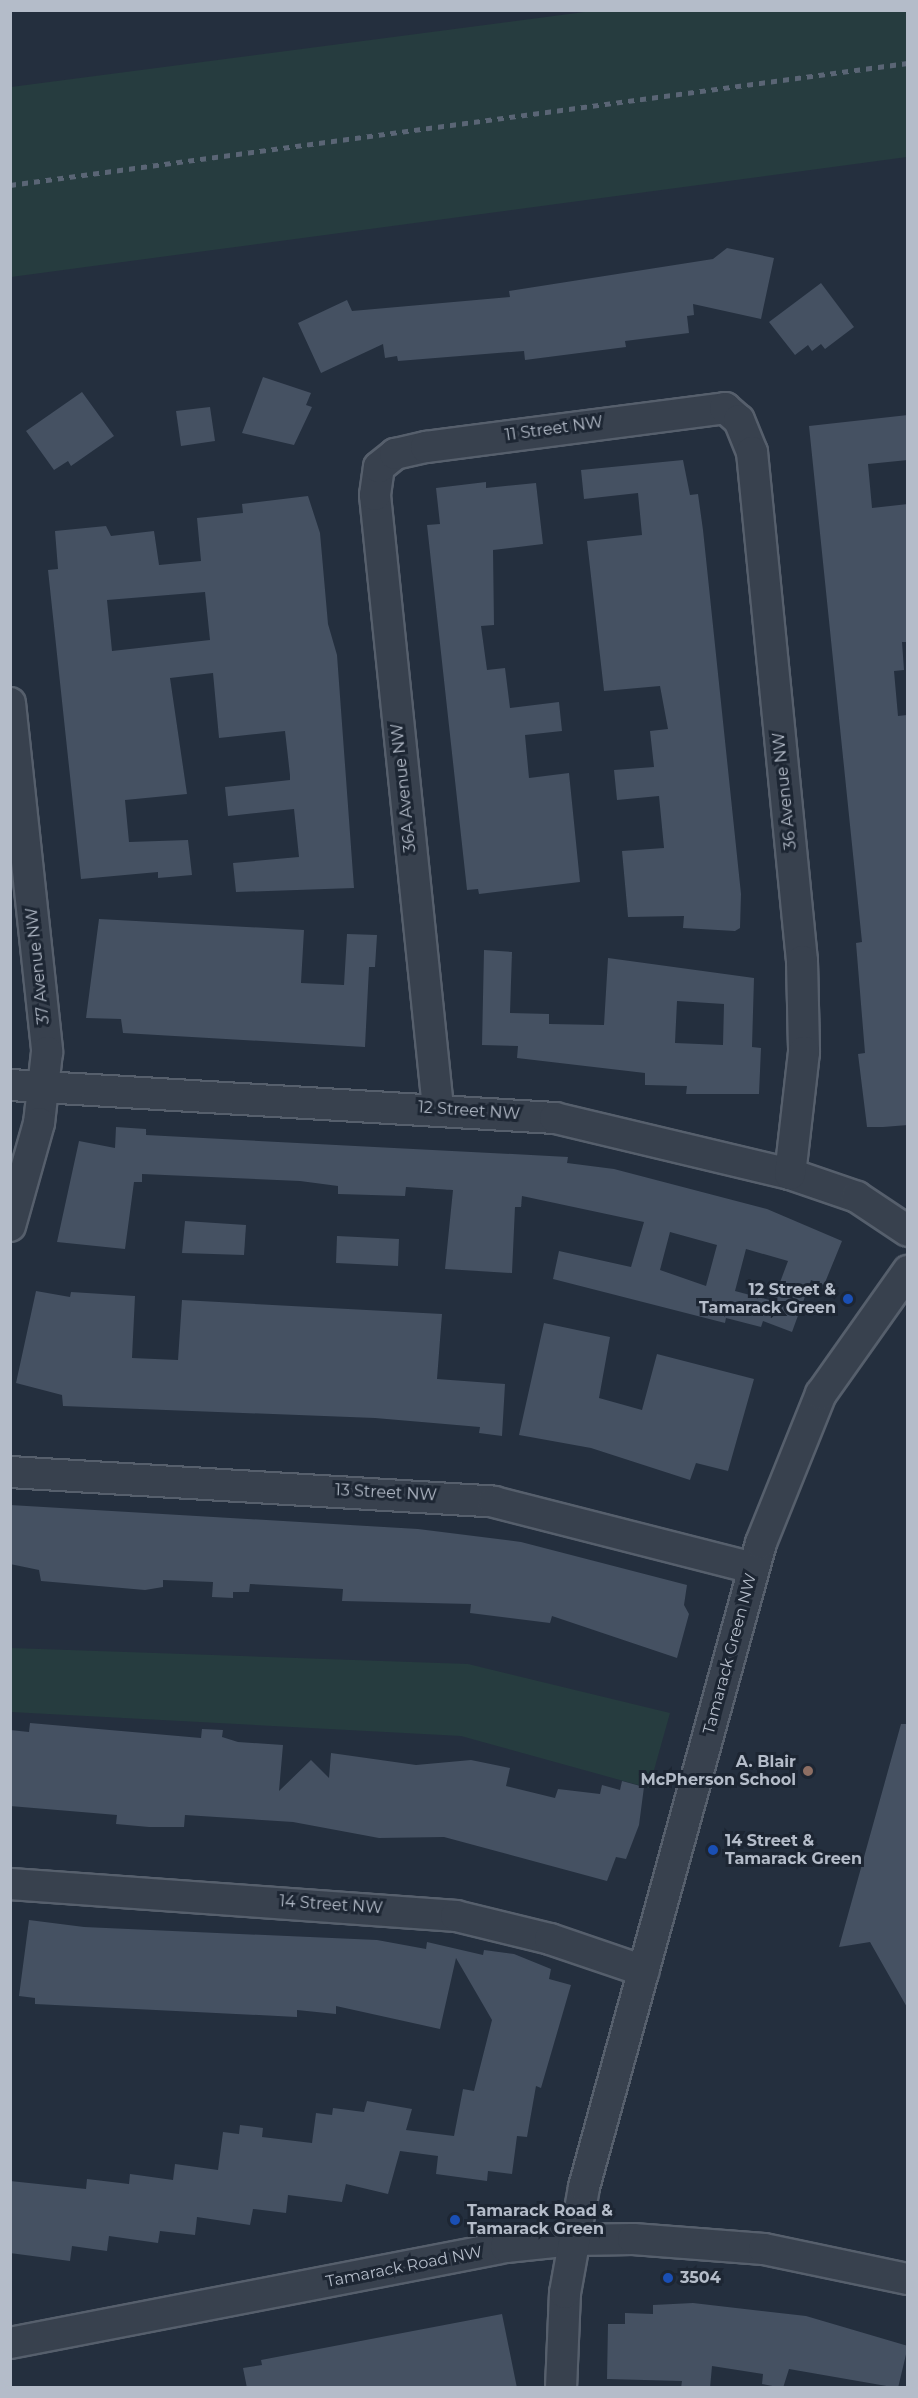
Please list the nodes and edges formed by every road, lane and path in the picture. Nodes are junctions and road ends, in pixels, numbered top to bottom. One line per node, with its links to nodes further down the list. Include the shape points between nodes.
1 (734, 413): 2 (street, 11 Street NW, via 700,408 426,447 395,454); 7 (street, 36 Avenue NW, via 752,452 802,961 804,1052)
2 (380, 467): 6 (street, 36A Avenue NW, via 375,495)
3 (10, 703): 5 (street, 37 Avenue NW, via 47,1052)
4 (10, 1085): 5 (street, 12 Street NW)
5 (44, 1089): 6 (street, 12 Street NW); 8 (street, 37 Avenue NW)
6 (438, 1108): 7 (street, 12 Street NW, via 564,1120)
7 (790, 1174): 9 (street, 12 Street NW, via 857,1197)
8 (10, 1226)
9 (908, 1231)
10 (908, 1271): 12 (street, Tamarack Green NW, via 821,1394 778,1490)
11 (10, 1472): 12 (street, 13 Street NW, via 494,1502)
12 (753, 1568): 14 (street, Tamarack Green NW)
13 (10, 1884): 14 (street, 14 Street NW, via 456,1916 550,1939)
14 (644, 1971): 15 (street, Tamarack Green NW)
15 (573, 2241): 16 (street, Tamarack Road NW, via 633,2239 764,2249); 17 (street, Tamarack Road NW, via 506,2247); 18 (street, Tamarack Green NW)
16 (908, 2279)
17 (10, 2343)
18 (561, 2388)

